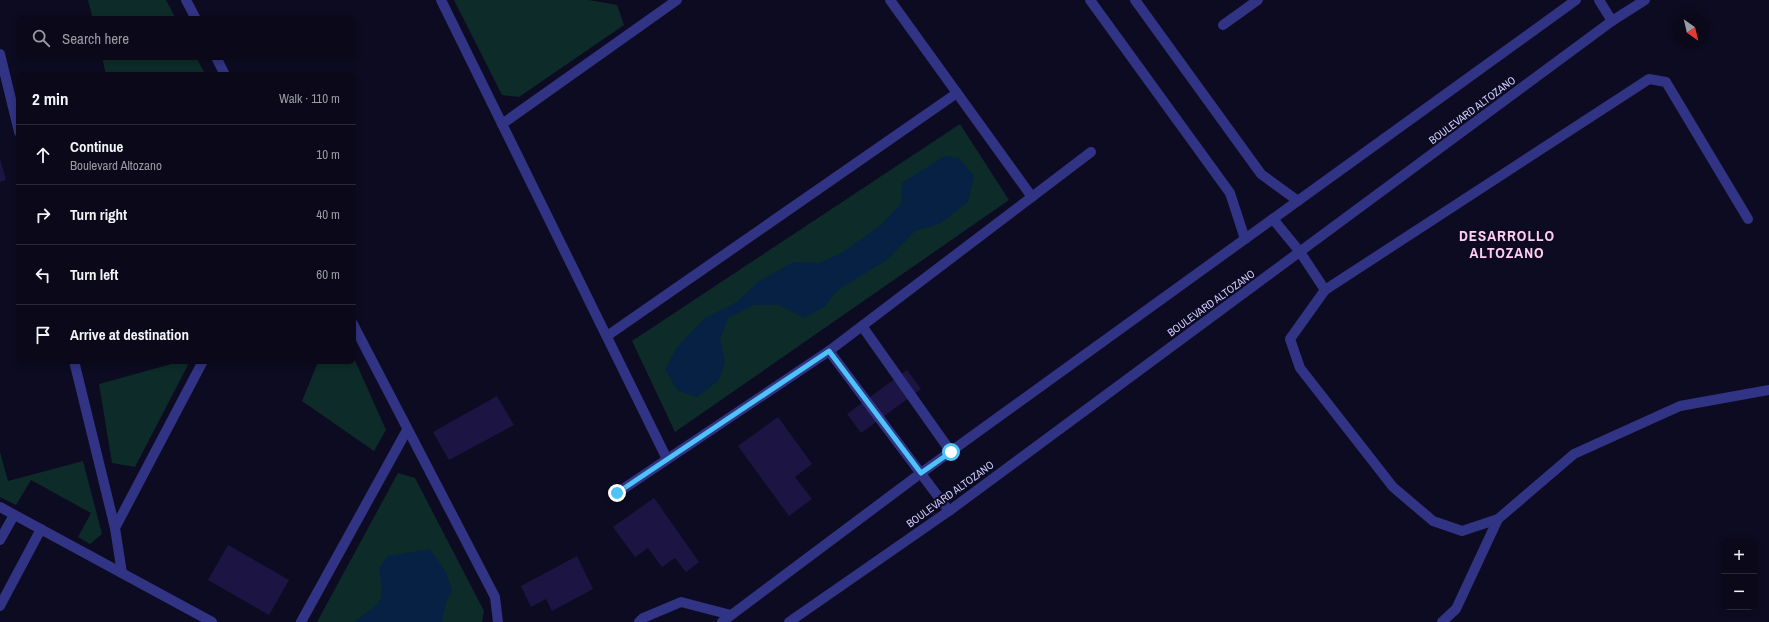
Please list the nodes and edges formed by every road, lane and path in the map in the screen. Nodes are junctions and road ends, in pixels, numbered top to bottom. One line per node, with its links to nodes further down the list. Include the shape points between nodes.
1 (186, 0): 12 (street)
2 (441, 0): 20 (street)
3 (662, 0): 11 (street)
4 (890, 0): 18 (street)
5 (1090, 0): 26 (street, via 1230,193)
6 (1135, 0): 23 (street, via 1260,174)
7 (1258, 0): 14 (street)
8 (1576, 0): 23 (street)
9 (1599, 0): 13 (street)
10 (1645, 0): 13 (street, BOULEVARD ALTOZANO)
11 (675, 1): 20 (street)
12 (194, 16)
13 (1612, 21): 27 (street, BOULEVARD ALTOZANO)
14 (1223, 25)
15 (0, 54): 19 (street)
16 (218, 60): 17 (street)
17 (224, 72)
18 (957, 93): 22 (street); 31 (street)
19 (16, 120)
20 (502, 124): 31 (street)
21 (1091, 152): 22 (street)
22 (1032, 197): 29 (street)
23 (1298, 201): 24 (street)
24 (1273, 219): 26 (street); 27 (street)
25 (1748, 219): 28 (street, via 1666,82 1650,79)
26 (1245, 239): 37 (street)
27 (1300, 252): 28 (street); 42 (street, BOULEVARD ALTOZANO)
28 (1325, 290): 44 (street, via 1290,339 1300,368 1393,487 1434,521 1462,531)
29 (862, 326): 32 (street); 37 (street)
30 (356, 330): 36 (street)
31 (607, 336): 38 (street)
32 (829, 351): 38 (street); 39 (street)
33 (75, 364): 45 (street)
34 (201, 364): 45 (street)
35 (1769, 390): 44 (street, via 1680,406 1574,454)
36 (407, 430): 52 (street); 53 (street, via 495,597)
37 (951, 452): 39 (street)
38 (667, 459): 40 (street)
39 (921, 473): 42 (street); 50 (street)
40 (617, 493)
41 (0, 507): 43 (street)
42 (949, 511): 56 (street, BOULEVARD ALTOZANO)
43 (14, 515): 46 (street); 47 (street)
44 (1498, 519): 57 (street, via 1456,609)
45 (115, 528): 48 (street)
46 (41, 529): 48 (street); 49 (street)
47 (0, 540)
48 (122, 573): 51 (street)
49 (0, 606)
50 (731, 615): 54 (street, via 681,602); 55 (street)
51 (212, 622)
52 (301, 622)
53 (498, 622)
54 (639, 622)
55 (722, 622)
56 (789, 622)
57 (1442, 622)

